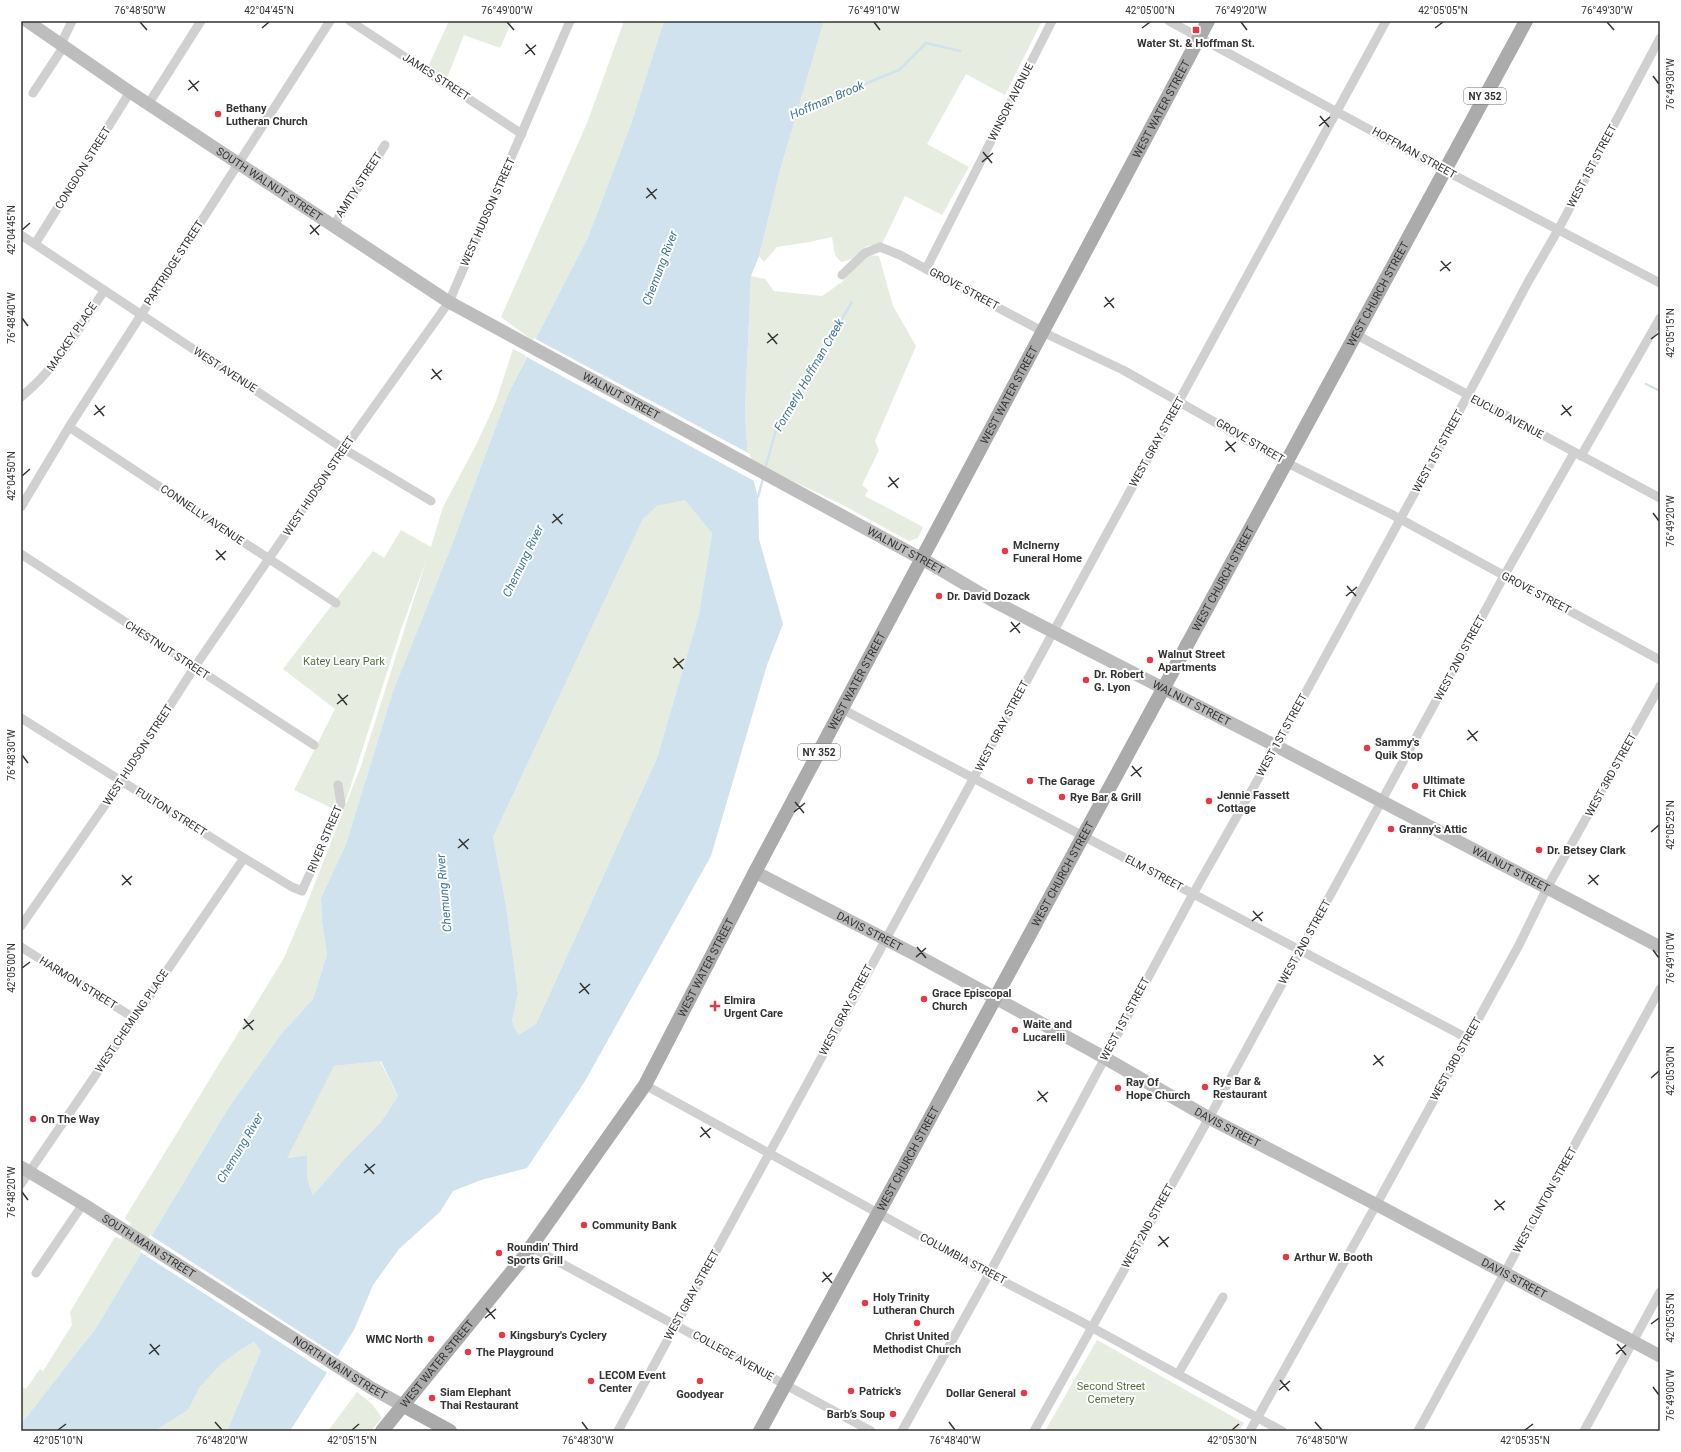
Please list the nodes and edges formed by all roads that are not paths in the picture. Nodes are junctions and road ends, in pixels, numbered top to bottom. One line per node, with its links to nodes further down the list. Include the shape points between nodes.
1 (27, 21): 14 (street, SOUTH WALNUT STREET)
2 (72, 21): 14 (street)
3 (201, 21): 17 (street)
4 (330, 21): 21 (street, PARTRIDGE STREET)
5 (350, 21): 19 (street, JAMES STREET)
6 (570, 21): 19 (street, WEST HUDSON STREET)
7 (1052, 21): 27 (street, WINSOR AVENUE)
8 (1170, 21): 12 (street, HOFFMAN STREET)
9 (1208, 21): 12 (main road, WEST WATER STREET / NY 352)
10 (1386, 21): 18 (street, WEST GRAY STREET)
11 (1526, 21): 22 (main road, WEST CHURCH STREET / NY 352)
12 (1200, 37): 18 (street, HOFFMAN STREET); 34 (main road, WEST WATER STREET / NY 352)
13 (1660, 38): 24 (street, WEST 1ST STREET)
14 (63, 45): 15 (street, SOUTH WALNUT STREET); 16 (street)
15 (130, 92): 17 (street, SOUTH WALNUT STREET); 26 (street, CONGDON STREET)
16 (33, 93)
17 (149, 103): 21 (street, SOUTH WALNUT STREET)
18 (1337, 111): 22 (street, HOFFMAN STREET); 39 (street, WEST GRAY STREET)
19 (522, 134): 31 (street, WEST HUDSON STREET)
20 (385, 145): 23 (street, AMITY STREET)
21 (238, 163): 23 (street, SOUTH WALNUT STREET); 32 (street, PARTRIDGE STREET)
22 (1444, 170): 24 (street, HOFFMAN STREET); 35 (main road, WEST CHURCH STREET / NY 352)
23 (334, 225): 31 (street, SOUTH WALNUT STREET)
24 (1558, 230): 29 (street, HOFFMAN STREET); 37 (street, WEST 1ST STREET)
25 (21, 236): 26 (street, WEST AVENUE)
26 (35, 244): 30 (street, WEST AVENUE)
27 (926, 269): 28 (street, GROVE STREET, via 880,248 865,253); 34 (street, GROVE STREET)
28 (842, 275)
29 (1660, 282)
30 (104, 290): 32 (street, WEST AVENUE); 38 (street, MACKEY PLACE, via 54,366)
31 (449, 302): 36 (street, SOUTH WALNUT STREET); 41 (street, WEST HUDSON STREET)
32 (141, 315): 40 (street, PARTRIDGE STREET); 41 (street, WEST AVENUE)
33 (1660, 318): 42 (street, WEST 2ND STREET)
34 (1043, 332): 39 (street, GROVE STREET, via 1123,370); 50 (main road, WEST WATER STREET / NY 352)
35 (1355, 334): 37 (street, EUCLID AVENUE); 43 (main road, WEST CHURCH STREET / NY 352)
36 (516, 339): 50 (street, WALNUT STREET)
37 (1468, 395): 42 (street, EUCLID AVENUE); 47 (street, WEST 1ST STREET)
38 (21, 397)
39 (1179, 401): 43 (street, GROVE STREET); 53 (street, WEST GRAY STREET)
40 (69, 427): 46 (street, PARTRIDGE STREET); 49 (street, CONNELLY AVENUE)
41 (344, 448): 45 (street, WEST AVENUE); 49 (street, WEST HUDSON STREET)
42 (1578, 454): 44 (street, EUCLID AVENUE); 51 (street, WEST 2ND STREET)
43 (1285, 462): 47 (street, GROVE STREET); 57 (main road, WEST CHURCH STREET / NY 352)
44 (1660, 498)
45 (431, 501)
46 (21, 507)
47 (1400, 520): 51 (street, GROVE STREET); 61 (street, WEST 1ST STREET)
48 (21, 554): 55 (street, CHESTNUT STREET)
49 (269, 560): 52 (street, CONNELLY AVENUE); 55 (street, WEST HUDSON STREET)
50 (922, 560): 53 (street, WALNUT STREET); 58 (main road, WEST WATER STREET / NY 352)
51 (1504, 576): 54 (street, GROVE STREET); 65 (street, WEST 2ND STREET)
52 (336, 603)
53 (1053, 632): 57 (street, WALNUT STREET); 62 (street, WEST GRAY STREET)
54 (1660, 660)
55 (194, 668): 60 (street, CHESTNUT STREET); 63 (street, WEST HUDSON STREET)
56 (1660, 686): 69 (street, WEST 3RD STREET)
57 (1164, 688): 61 (street, WALNUT STREET); 66 (main road, WEST CHURCH STREET / NY 352)
58 (842, 709): 62 (street, ELM STREET); 68 (main road, WEST WATER STREET / NY 352)
59 (21, 718): 63 (street, FULTON STREET)
60 (314, 745)
61 (1276, 746): 65 (street, WALNUT STREET); 71 (street, WEST 1ST STREET)
62 (973, 778): 66 (street, ELM STREET); 73 (street, WEST GRAY STREET)
63 (121, 782): 67 (street, FULTON STREET); 72 (street, WEST HUDSON STREET)
64 (338, 785): 70 (street, RIVER STREET, via 342,804)
65 (1382, 801): 69 (street, WALNUT STREET); 76 (street, WEST 2ND STREET)
66 (1082, 836): 71 (street, ELM STREET); 78 (main road, WEST CHURCH STREET / NY 352)
67 (244, 858): 70 (street, FULTON STREET); 79 (street, WEST CHEMUNG PLACE)
68 (755, 872): 73 (street, DAVIS STREET); 82 (main road, WEST WATER STREET / NY 352)
69 (1547, 888): 75 (street, WALNUT STREET); 80 (street, WEST 3RD STREET, via 1519,945)
70 (302, 891)
71 (1193, 894): 76 (street, ELM STREET); 81 (street, WEST 1ST STREET)
72 (21, 926)
73 (885, 938): 78 (street, DAVIS STREET); 84 (street, WEST GRAY STREET)
74 (21, 947): 79 (street, HARMON STREET)
75 (1660, 947)
76 (1300, 950): 80 (street, ELM STREET); 83 (street, WEST 2ND STREET)
77 (1660, 989): 91 (street, WEST CLINTON STREET)
78 (995, 998): 81 (street, DAVIS STREET); 89 (main road, WEST CHURCH STREET / NY 352)
79 (134, 1018): 85 (street, WEST CHEMUNG PLACE)
80 (1467, 1038): 88 (street, WEST 3RD STREET)
81 (1104, 1058): 83 (street, DAVIS STREET); 93 (street, WEST 1ST STREET)
82 (645, 1085): 84 (street, COLUMBIA STREET); 90 (main road, WEST WATER STREET / NY 352)
83 (1209, 1118): 88 (street, DAVIS STREET); 98 (street, WEST 2ND STREET)
84 (769, 1154): 89 (street, COLUMBIA STREET); 96 (street, WEST GRAY STREET)
85 (25, 1170): 86 (street, WEST CHEMUNG PLACE); 87 (street, SOUTH MAIN STREET)
86 (21, 1184)
87 (83, 1204): 92 (street); 97 (street, SOUTH MAIN STREET)
88 (1376, 1205): 91 (street, DAVIS STREET); 104 (street, WEST 3RD STREET)
89 (879, 1214): 93 (street, COLUMBIA STREET); 102 (main road, WEST CHURCH STREET / NY 352)
90 (531, 1247): 96 (street, COLLEGE AVENUE); 103 (main road, WEST WATER STREET / NY 352)
91 (1505, 1272): 99 (street, DAVIS STREET); 114 (street, WEST CLINTON STREET)
92 (36, 1273)
93 (989, 1274): 98 (street, COLUMBIA STREET); 110 (street, WEST 1ST STREET)
94 (1660, 1292): 99 (street)
95 (1222, 1297): 101 (street)
96 (676, 1325): 102 (street, COLLEGE AVENUE); 107 (street, WEST GRAY STREET)
97 (274, 1326): 103 (street, NORTH MAIN STREET)
98 (1091, 1327): 101 (street, COLUMBIA STREET); 111 (street, WEST 2ND STREET)
99 (1632, 1342): 100 (street, DAVIS STREET); 115 (street)
100 (1660, 1356)
101 (1178, 1374): 104 (street, COLUMBIA STREET)
102 (785, 1384): 108 (main road, WEST CHURCH STREET / NY 352); 109 (street, COLLEGE AVENUE)
103 (404, 1406): 105 (main road, WEST WATER STREET / NY 352); 106 (main road, NORTH MAIN STREET)
104 (1257, 1418): 112 (street, WEST 3RD STREET); 113 (street, COLUMBIA STREET)
105 (382, 1431)
106 (450, 1431)
107 (618, 1431)
108 (760, 1431)
109 (871, 1431)
110 (902, 1431)
111 (1034, 1431)
112 (1250, 1431)
113 (1282, 1431)
114 (1418, 1431)
115 (1584, 1431)

